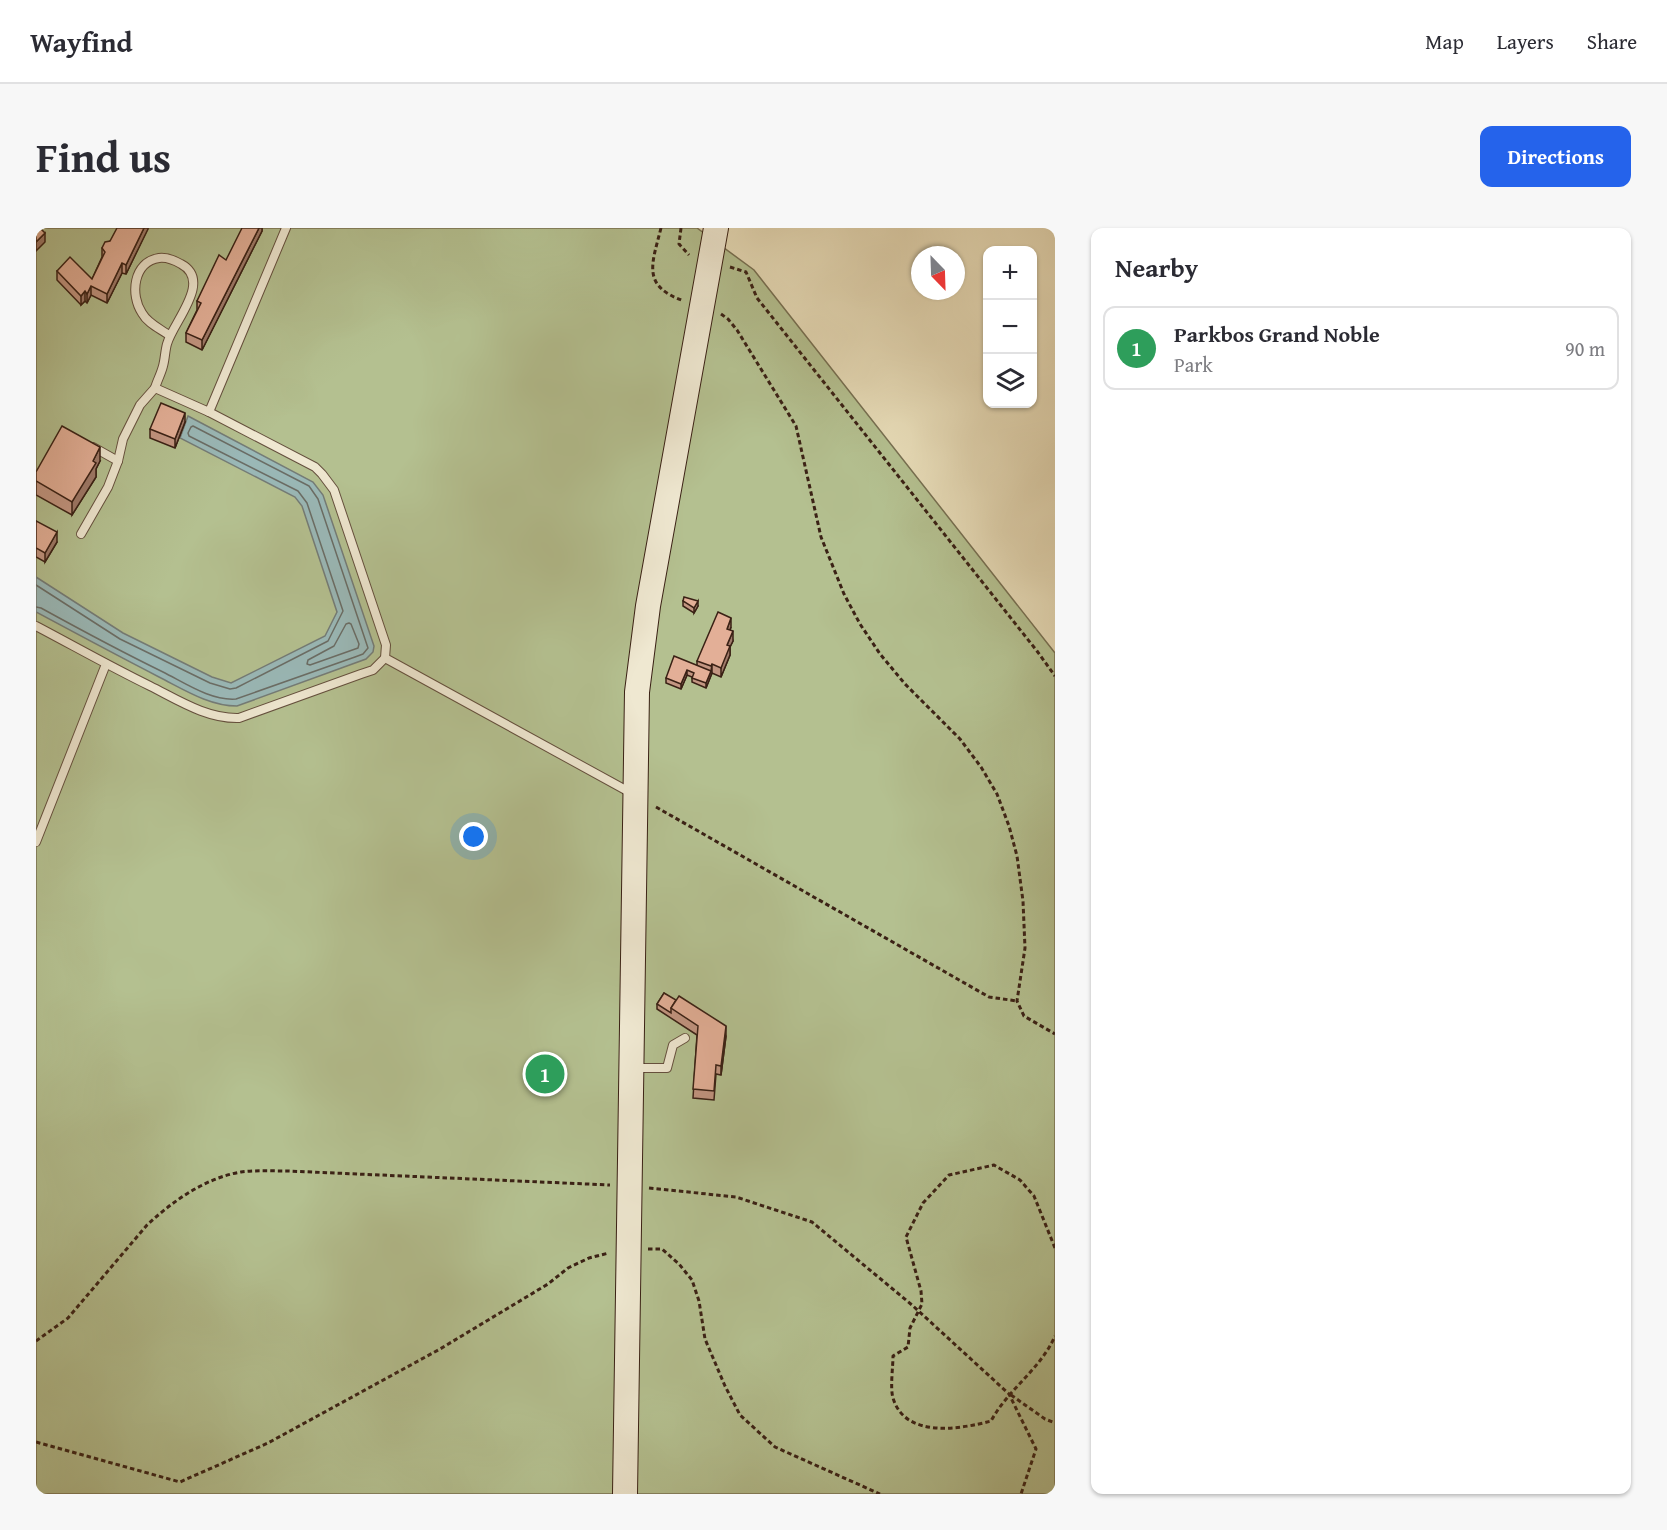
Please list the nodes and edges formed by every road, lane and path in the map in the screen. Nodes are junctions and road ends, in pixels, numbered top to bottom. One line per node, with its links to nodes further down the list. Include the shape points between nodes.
1 (286, 228): 9 (lane)
2 (661, 228): 6 (path, via 652,266 656,284 670,296)
3 (681, 228): 5 (path, via 679,244 690,256)
4 (716, 228): 5 (street)
5 (709, 261): 6 (street); 16 (path, via 746,272 757,298)
6 (701, 308): 17 (street, via 648,606 637,692); 19 (path, via 717,312 733,324 796,426 821,537 860,624 905,684 960,739 997,794 1017,856 1023,901 1025,948)
7 (170, 336): 7 (lane, via 193,294 193,276 173,260 154,258 138,275 134,287 141,313); 8 (lane)
8 (155, 388): 9 (lane); 11 (lane, via 140,405 123,439)
9 (208, 412): 14 (lane, via 315,467 334,490 386,645)
10 (88, 444): 11 (lane)
11 (118, 461): 12 (lane)
12 (81, 534)
13 (36, 626): 15 (lane)
14 (385, 658): 15 (lane, via 373,670 239,718 200,711); 17 (lane)
15 (106, 664): 18 (lane)
16 (1055, 676)
17 (636, 795): 19 (path, via 989,997); 22 (street)
18 (36, 842)
19 (1017, 1001): 20 (path, via 1024,1016)
20 (1055, 1034)
21 (685, 1038): 22 (lane, via 673,1045 667,1068)
22 (632, 1068): 23 (street)
23 (630, 1186): 24 (street); 26 (path, via 736,1197 812,1222); 28 (path, via 288,1171 223,1176 159,1214 68,1318)
24 (629, 1248): 31 (path, via 579,1263 430,1354 267,1443 180,1482); 32 (street); 33 (path, via 662,1249 692,1280 705,1339 740,1415 775,1448)
25 (1055, 1248): 26 (path, via 1034,1196 1020,1180 994,1165 949,1175 923,1203 906,1237 921,1291)
26 (919, 1312): 29 (path); 29 (path, via 910,1328 908,1347 893,1356 893,1398 903,1416 923,1428 969,1427 991,1421)
27 (1055, 1336): 29 (path, via 1038,1365)
28 (36, 1341)
29 (1010, 1394): 30 (path); 34 (path, via 1036,1449)
30 (1055, 1423)
31 (36, 1442)
32 (625, 1494)
33 (880, 1494)
34 (1021, 1494)

